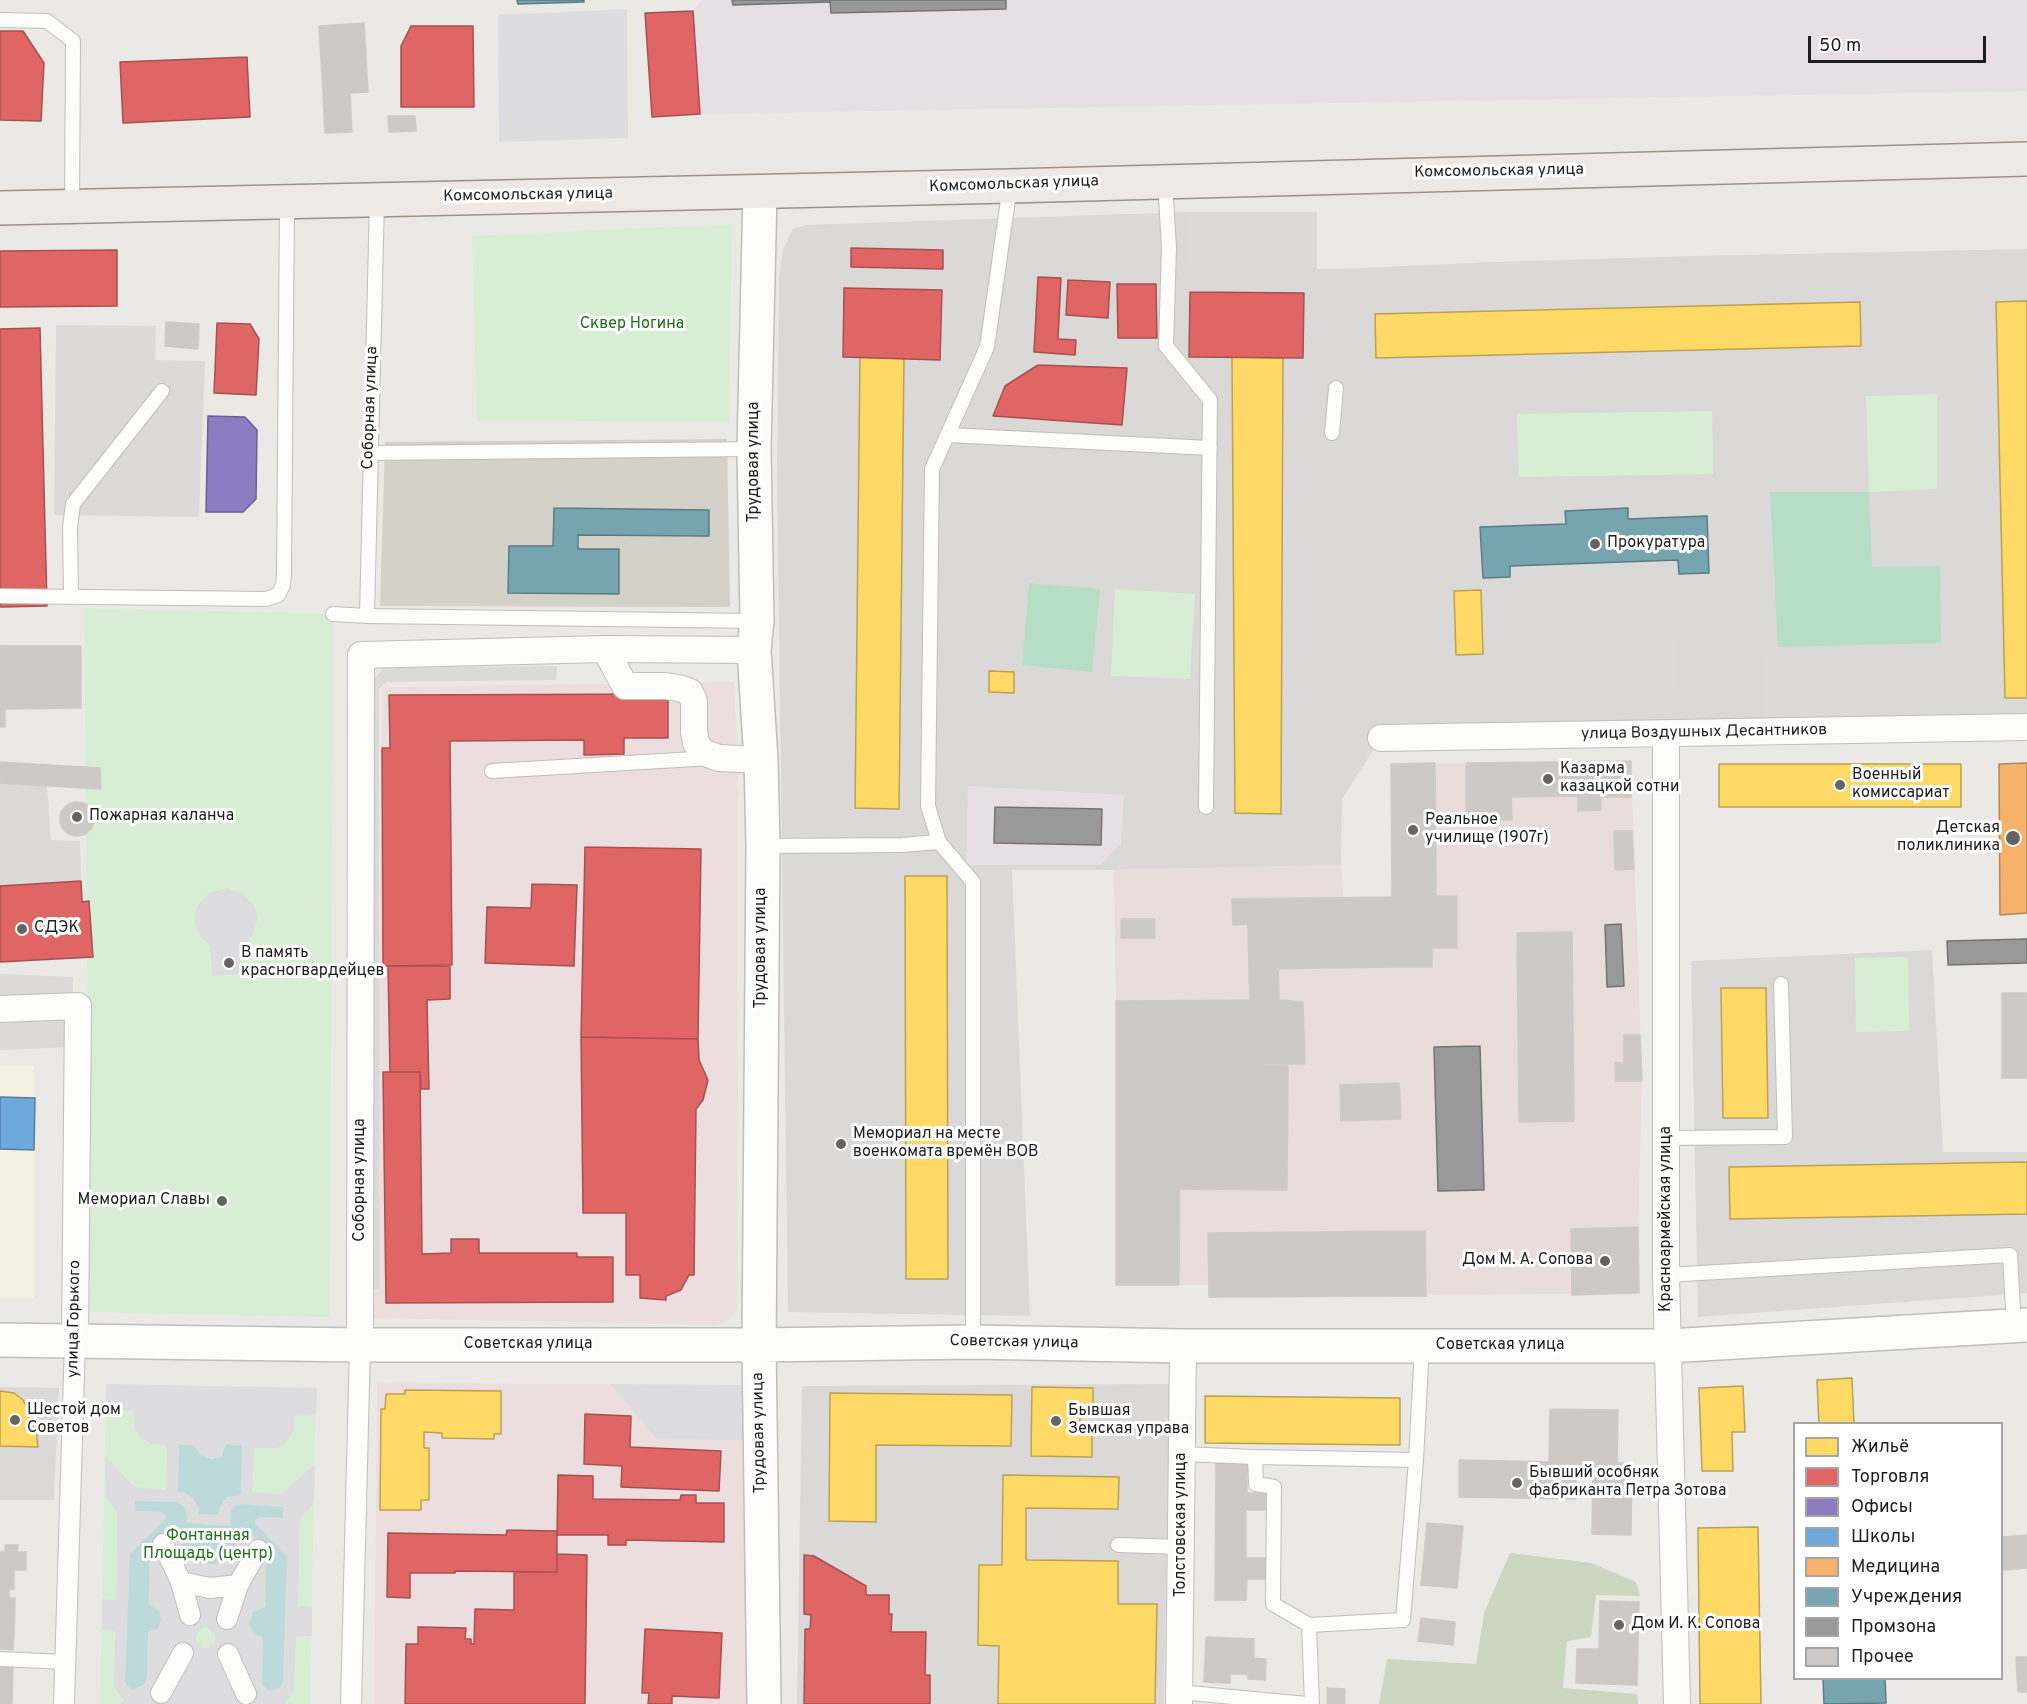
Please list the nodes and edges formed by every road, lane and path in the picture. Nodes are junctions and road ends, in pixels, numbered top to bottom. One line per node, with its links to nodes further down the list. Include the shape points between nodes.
1 (0, 20): 8 (lane, via 47,21 73,41)
2 (2027, 159): 3 (main road, Комсомольская улица)
3 (1165, 181): 4 (main road, Комсомольская улица); 14 (lane, via 1169,248 1166,346 1210,400)
4 (1010, 186): 5 (main road, Комсомольская улица); 13 (lane, via 987,347)
5 (760, 192): 6 (main road, Комсомольская улица); 15 (street, Трудовая улица)
6 (377, 199): 7 (main road, Комсомольская улица); 16 (lane, Соборная улица)
7 (287, 201): 8 (main road, Комсомольская улица); 18 (lane, via 284,574 278,595 266,599)
8 (72, 207): 9 (main road, Комсомольская улица)
9 (0, 208)
10 (1336, 388): 12 (lane)
11 (162, 391): 18 (lane, via 73,504)
12 (1332, 433)
13 (948, 435): 14 (lane); 30 (lane, via 932,470 928,806)
14 (1210, 448): 29 (lane)
15 (754, 449): 16 (lane); 21 (street, Трудовая улица)
16 (369, 453): 20 (lane, Соборная улица)
17 (0, 596): 18 (lane)
18 (71, 596)
19 (333, 614): 20 (lane)
20 (367, 616): 21 (lane)
21 (755, 636): 22 (street); 27 (street, Трудовая улица)
22 (605, 649): 26 (street, via 625,686 665,686 690,692 696,743 702,752); 40 (street, Соборная улица, via 361,655)
23 (2027, 727): 24 (street, улица Воздушных Десантников)
24 (1666, 734): 25 (street, улица Воздушных Десантников); 34 (street, Красноармейская улица)
25 (1381, 738)
26 (719, 758): 27 (street); 28 (lane)
27 (760, 760): 31 (street, Трудовая улица)
28 (492, 771)
29 (1206, 807)
30 (939, 842): 31 (lane); 39 (lane, via 973,882)
31 (763, 846): 41 (street, Трудовая улица)
32 (1782, 984): 34 (lane, via 1785,1137)
33 (0, 1009): 38 (street, улица Горького, via 78,1005)
34 (1666, 1138): 35 (street, Красноармейская улица)
35 (1666, 1275): 36 (lane, via 2010,1255); 44 (street, Красноармейская улица)
36 (2021, 1325): 44 (street, Советская улица)
37 (0, 1340): 38 (street, Советская улица)
38 (75, 1341): 40 (street, Советская улица); 60 (street, улица Горького)
39 (973, 1342): 41 (street, Советская улица); 42 (street, Советская улица)
40 (360, 1345): 41 (street, Советская улица); 66 (street, Соборная улица)
41 (759, 1345): 67 (street, Трудовая улица)
42 (1184, 1346): 43 (street, Советская улица); 45 (street, Толстовская улица)
43 (1422, 1346): 44 (street, Советская улица); 47 (lane)
44 (1668, 1346): 70 (street, Красноармейская улица)
45 (1182, 1454): 46 (lane); 50 (street, Толстовская улица)
46 (1255, 1457): 47 (lane); 56 (lane, via 1256,1484 1274,1487 1273,1604)
47 (1416, 1460): 56 (lane, via 1403,1620)
48 (163, 1544): 52 (street)
49 (1118, 1545): 50 (lane)
50 (1181, 1547): 63 (street, Толстовская улица)
51 (258, 1550): 53 (street)
52 (181, 1582): 53 (street, via 210,1588); 54 (street)
53 (238, 1585): 55 (street)
54 (190, 1615)
55 (227, 1619)
56 (1309, 1625): 69 (lane)
57 (183, 1653): 61 (street)
58 (228, 1654): 62 (street)
59 (0, 1659): 60 (lane)
60 (65, 1662): 65 (street, улица Горького)
61 (161, 1693)
62 (246, 1694)
63 (1179, 1698): 64 (lane)
64 (1260, 1702): 68 (lane)
65 (64, 1704)
66 (351, 1704)
67 (764, 1704)
68 (1307, 1704)
69 (1312, 1704)
70 (1677, 1704)

